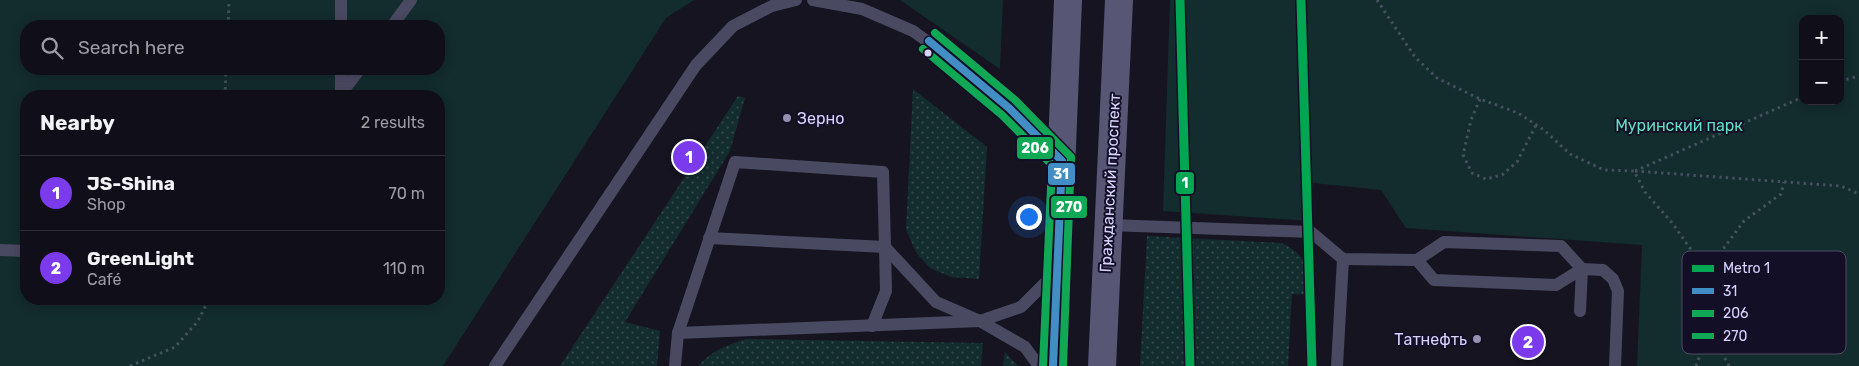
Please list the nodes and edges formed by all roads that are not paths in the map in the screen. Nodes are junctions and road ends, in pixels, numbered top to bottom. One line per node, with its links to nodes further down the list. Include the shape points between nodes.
1 (341, 0): 7 (lane)
2 (411, 0): 8 (lane)
3 (796, 0): 27 (lane, via 772,6 733,26 696,65)
4 (813, 0): 13 (lane, via 862,9 913,31 1009,108)
5 (1068, 0): 13 (main road)
6 (1119, 0): 14 (main road, Гражданский проспект)
7 (341, 20)
8 (396, 20)
9 (341, 75): 11 (lane)
10 (355, 75): 12 (lane)
11 (340, 90)
12 (344, 90)
13 (1062, 161): 22 (main road)
14 (1108, 225): 19 (lane, via 1311,232); 31 (main road, Гражданский проспект)
15 (709, 238): 16 (lane); 16 (lane, via 734,162 883,172); 26 (lane)
16 (885, 247): 24 (lane, via 936,302); 25 (lane, via 886,291)
17 (0, 250): 18 (lane)
18 (20, 251)
19 (1343, 259): 20 (lane); 32 (lane)
20 (1417, 260): 21 (lane, via 1434,280 1556,285); 21 (lane, via 1444,242 1561,246)
21 (1582, 269): 23 (lane); 33 (lane, via 1603,270 1613,279 1618,292)
22 (1056, 272): 24 (lane, via 1021,307); 30 (main road)
23 (1580, 310)
24 (980, 321): 25 (lane); 29 (lane, via 1025,348)
25 (872, 326): 26 (lane)
26 (678, 333): 28 (lane)
27 (495, 366)
28 (675, 366)
29 (1039, 366)
30 (1053, 366)
31 (1102, 366)
32 (1337, 366)
33 (1615, 366)

